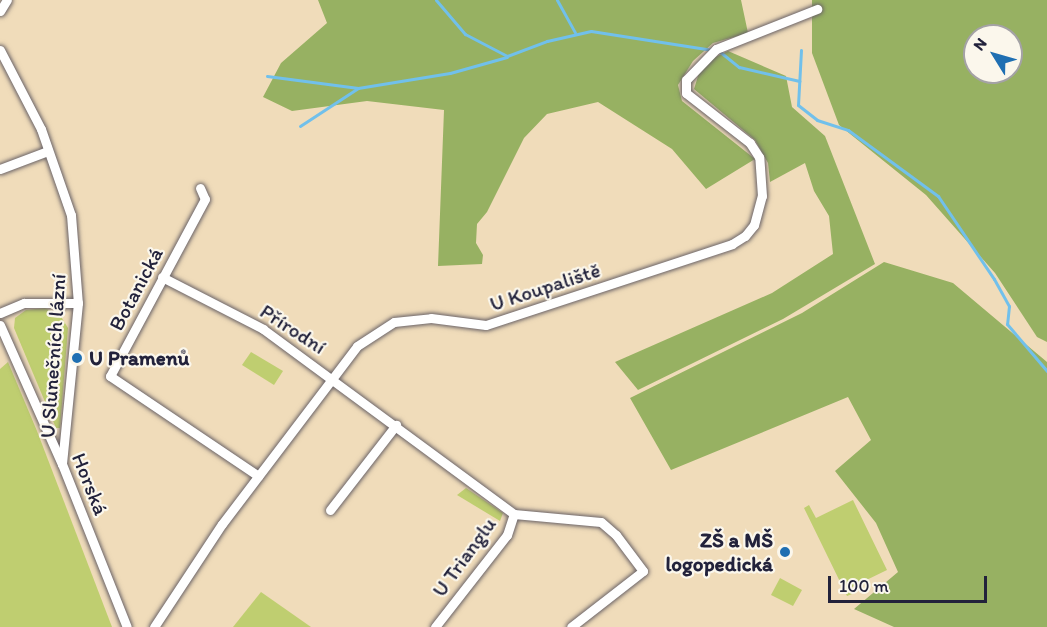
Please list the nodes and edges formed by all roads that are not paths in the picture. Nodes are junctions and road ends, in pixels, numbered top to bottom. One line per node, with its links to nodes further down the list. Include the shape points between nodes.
1 (7, 0): 3 (street)
2 (814, 10): 12 (street, U Koupaliště, via 712,52 686,80 686,93 750,143 763,168 762,196 754,225 745,236 732,244 486,325 431,318 394,322 357,346)
3 (0, 11)
4 (0, 50): 5 (street, U Slunečních lázní)
5 (48, 151): 6 (street); 9 (street, U Slunečních lázní, via 71,215)
6 (0, 169)
7 (200, 188): 8 (street, Botanická, via 205,199)
8 (162, 277): 12 (street, Přírodní, via 263,329); 15 (street, Botanická, via 110,376)
9 (78, 303): 10 (street, via 24,303); 14 (street, U Slunečních lázní)
10 (0, 313)
11 (0, 325): 14 (street, Horská)
12 (331, 376): 13 (street, Přírodní); 15 (street, U Koupaliště, via 289,440)
13 (396, 425): 16 (street); 17 (street, Přírodní)
14 (62, 464): 18 (street, Horská)
15 (258, 476): 19 (street, U Koupaliště)
16 (330, 510)
17 (514, 514): 20 (street, U Trianglu, via 507,535); 21 (street, U Trianglu, via 601,522 643,571)
18 (127, 627)
19 (154, 627)
20 (435, 627)
21 (571, 627)

